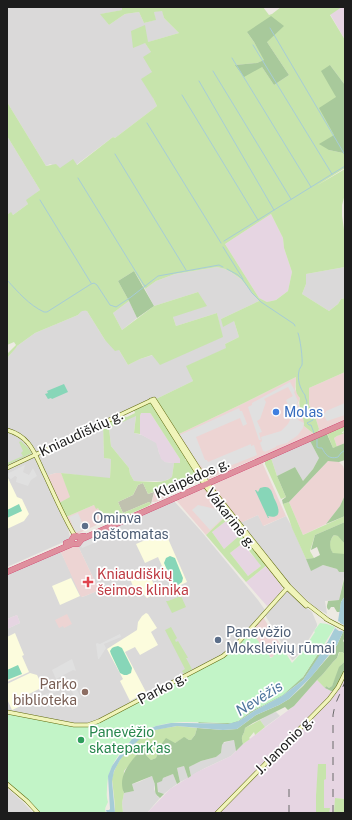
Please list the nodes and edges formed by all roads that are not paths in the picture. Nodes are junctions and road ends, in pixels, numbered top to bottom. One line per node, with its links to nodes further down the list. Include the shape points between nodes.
1 (153, 400): 4 (main road, Kniaudiškių g.); 6 (main road, Vakarinė g.)
2 (345, 423): 6 (highway, Klaipėdos g.)
3 (7, 430): 4 (main road, via 26,441)
4 (35, 455): 5 (main road, Kniaudiškių g.); 7 (main road)
5 (7, 468)
6 (205, 483): 7 (highway, Klaipėdos g.); 10 (main road, Vakarinė g.)
7 (75, 539): 8 (highway, Klaipėdos g.); 9 (highway, Klaipėdos g.)
8 (7, 569)
9 (7, 572)
10 (288, 587): 11 (main road, Vakarinė g., via 328,620); 13 (main road, Parko g., via 223,656 99,722 77,726)
11 (345, 629)
12 (345, 673): 17 (main road, J. Janonio g., via 329,699)
13 (7, 712)
14 (7, 785): 15 (main road); 16 (main road)
15 (34, 813)
16 (38, 813)
17 (217, 813)

